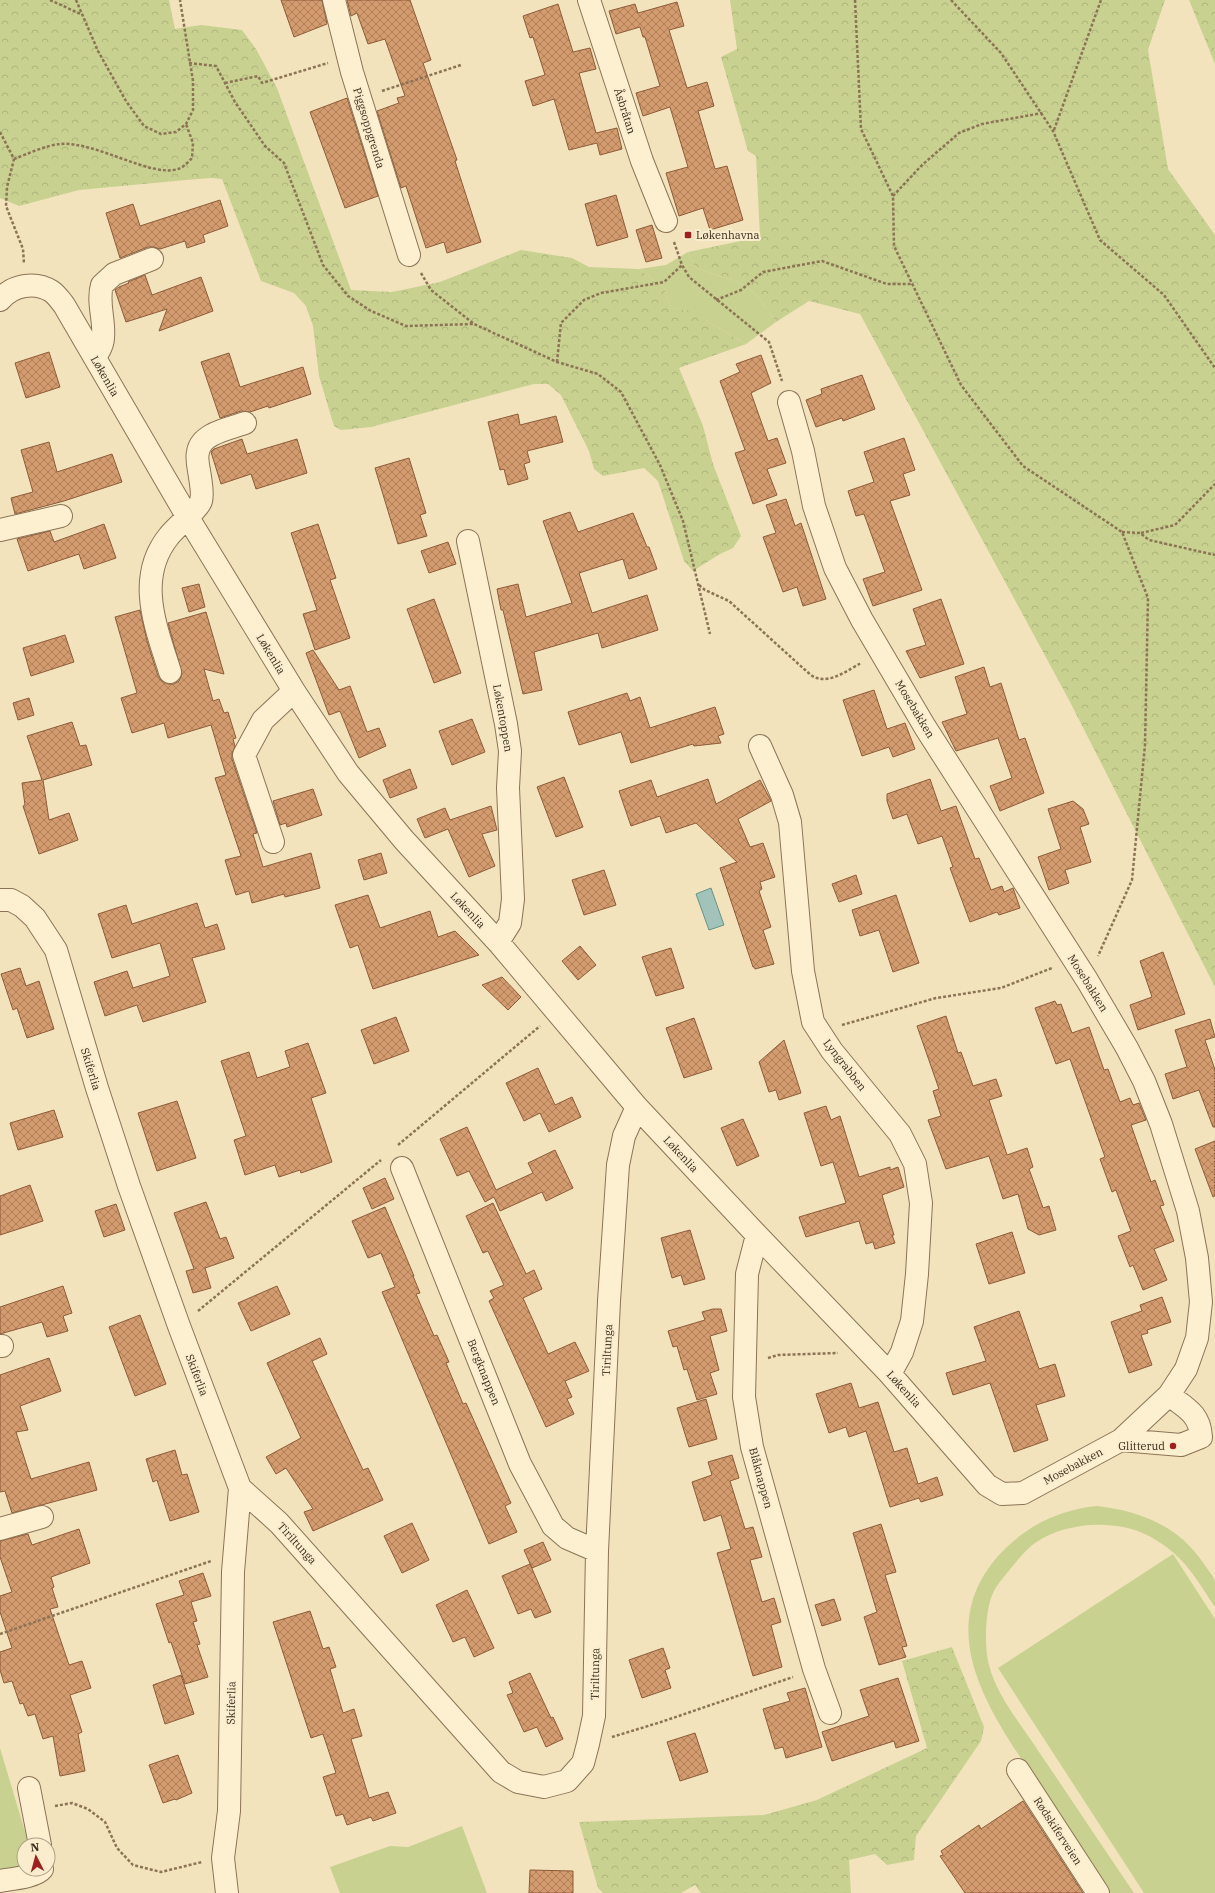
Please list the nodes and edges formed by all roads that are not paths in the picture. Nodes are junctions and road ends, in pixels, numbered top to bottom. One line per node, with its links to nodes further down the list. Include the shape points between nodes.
1 (334, 0): 4 (street, Piggsoppgrenda, via 360,98)
2 (589, 0): 3 (street, Åsbråtan, via 642,161)
3 (666, 221)
4 (409, 255)
5 (152, 259): 7 (street, via 114,274 102,285 103,338)
6 (0, 300): 7 (street, Løkenlia, via 4,295 26,285 42,287 52,292 64,305)
7 (95, 358): 11 (street, Løkenlia)
8 (789, 402): 24 (street, Mosebakken, via 803,451 814,506 835,568 880,652 925,727 1074,959 1127,1048 1144,1081 1161,1124 1188,1211 1197,1258 1201,1302 1197,1338 1186,1369)
9 (245, 423): 11 (street, via 210,436 201,444 198,453 201,501)
10 (61, 516): 12 (street)
11 (187, 516): 14 (street, via 167,538 157,555 150,577 152,614); 15 (street, Løkenlia)
12 (0, 530)
13 (468, 541): 19 (street, Løkentoppen, via 510,751 508,788 513,899 510,923)
14 (170, 672)
15 (294, 691): 17 (street, via 263,720 244,755); 19 (street, Løkenlia, via 348,773 404,840)
16 (760, 746): 23 (street, Lyngrabben, via 782,795 790,822 803,971 813,1022 832,1051 900,1134 915,1164 921,1203 912,1321 902,1352)
17 (273, 842)
18 (0, 900): 27 (street, Skiferlia, via 10,900 30,914 56,950 129,1186)
19 (498, 942): 20 (street, Løkenlia)
20 (637, 1106): 22 (street, Løkenlia); 30 (street, Tiriltunga, via 624,1136 618,1165)
21 (394, 1158): 30 (street, Bergknappen, via 520,1464 553,1526 567,1538)
22 (757, 1235): 23 (street, Løkenlia); 31 (street, Blåknappen, via 747,1274 744,1397 752,1447 814,1669)
23 (890, 1374): 26 (street, Løkenlia)
24 (1169, 1395): 25 (street, Mosebakken); 25 (street, via 1195,1414 1201,1429 1201,1437 1181,1445)
25 (1122, 1440): 26 (street, Mosebakken, via 1023,1493 1002,1494)
26 (987, 1485)
27 (240, 1488): 30 (street, Tiriltunga, via 279,1523 501,1772 518,1782 544,1787 567,1781 583,1763 588,1744 594,1716); 37 (street, Skiferlia, via 234,1553 229,1811 223,1858)
28 (42, 1517): 29 (street)
29 (0, 1530)
30 (597, 1551)
31 (830, 1713)
32 (1018, 1770): 38 (street, Rødskiferveien)
33 (29, 1788): 34 (street)
34 (38, 1837)
35 (20, 1877): 36 (street)
36 (0, 1881)
37 (227, 1893)
38 (1098, 1893)

